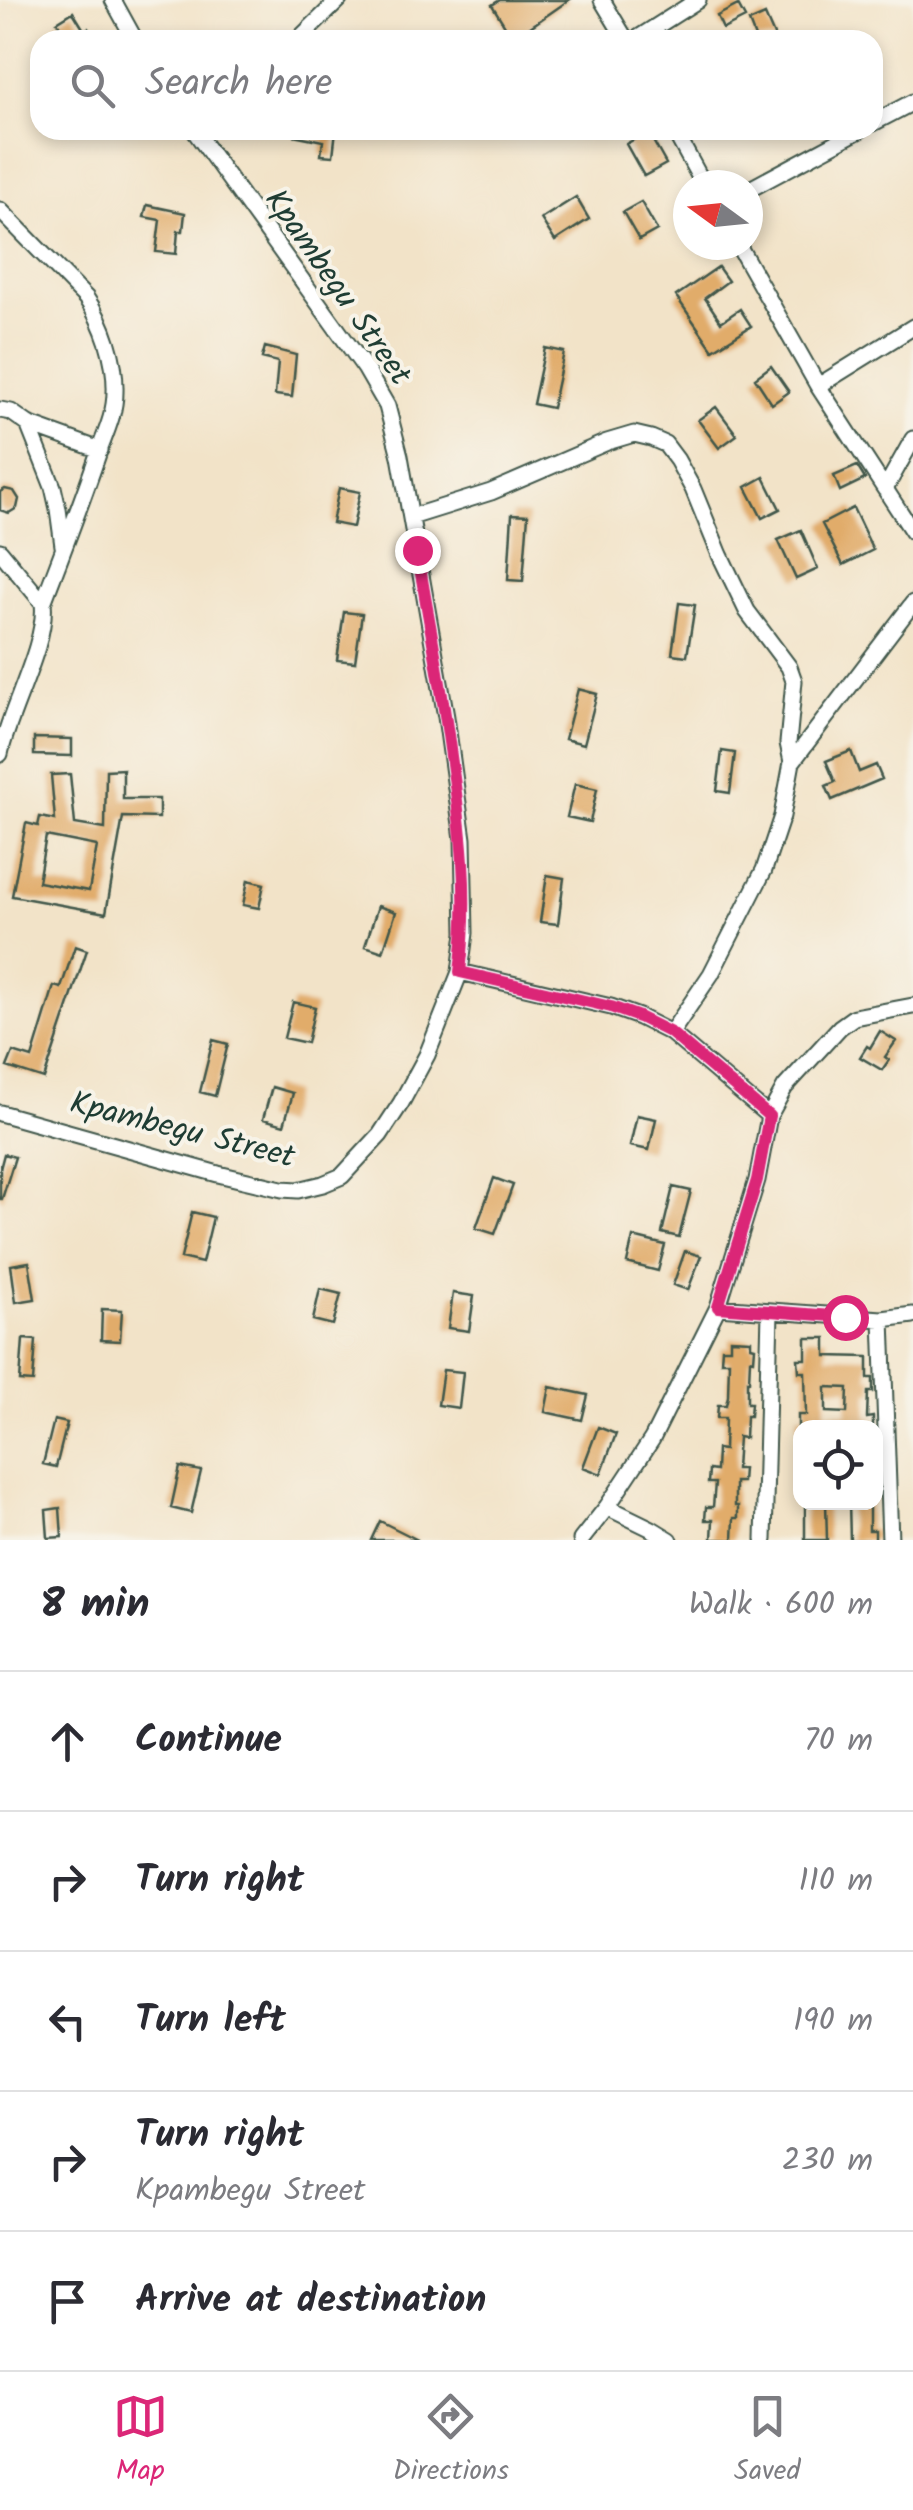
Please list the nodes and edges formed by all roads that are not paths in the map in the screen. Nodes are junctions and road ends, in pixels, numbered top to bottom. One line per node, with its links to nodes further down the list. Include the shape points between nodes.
1 (113, 0): 5 (street)
2 (339, 0): 6 (street)
3 (602, 0): 7 (street)
4 (698, 0): 8 (street)
5 (130, 30)
6 (308, 30)
7 (620, 30)
8 (651, 30)
9 (913, 102): 10 (street)
10 (883, 118)
11 (206, 140): 25 (street, Kpambegu Street, via 380,391)
12 (679, 140): 14 (street)
13 (841, 140): 15 (street)
14 (696, 170)
15 (763, 182)
16 (0, 210): 23 (street, via 86,298 101,326 116,392)
17 (747, 260): 19 (street)
18 (913, 327): 19 (street)
19 (818, 386): 24 (street)
20 (0, 410): 21 (street)
21 (28, 424): 23 (street); 27 (street, via 53,487)
22 (913, 439): 24 (street)
23 (100, 450): 27 (street)
24 (885, 489): 26 (street)
25 (411, 517): 32 (street, via 634,434 664,444 693,488 747,610 794,681); 33 (street, Kpambegu Street, via 463,839)
26 (913, 532)
27 (63, 550): 29 (street)
28 (0, 551): 29 (street)
29 (43, 603): 31 (street, via 43,625)
30 (913, 603): 32 (street)
31 (0, 754)
32 (792, 762): 35 (street, via 764,870 712,974)
33 (460, 972): 35 (street, via 611,1007); 36 (street, Kpambegu Street, via 401,1103 342,1176 323,1184 282,1189)
34 (913, 1006): 37 (street, via 840,1026)
35 (671, 1033): 37 (street)
36 (0, 1114)
37 (769, 1116): 38 (street)
38 (718, 1307): 39 (street); 42 (street, via 652,1439)
39 (770, 1312): 41 (street); 45 (street)
40 (913, 1316): 41 (street)
41 (882, 1319): 46 (street)
42 (607, 1507): 43 (street); 44 (street)
43 (581, 1540)
44 (670, 1540)
45 (764, 1540)
46 (890, 1540)

